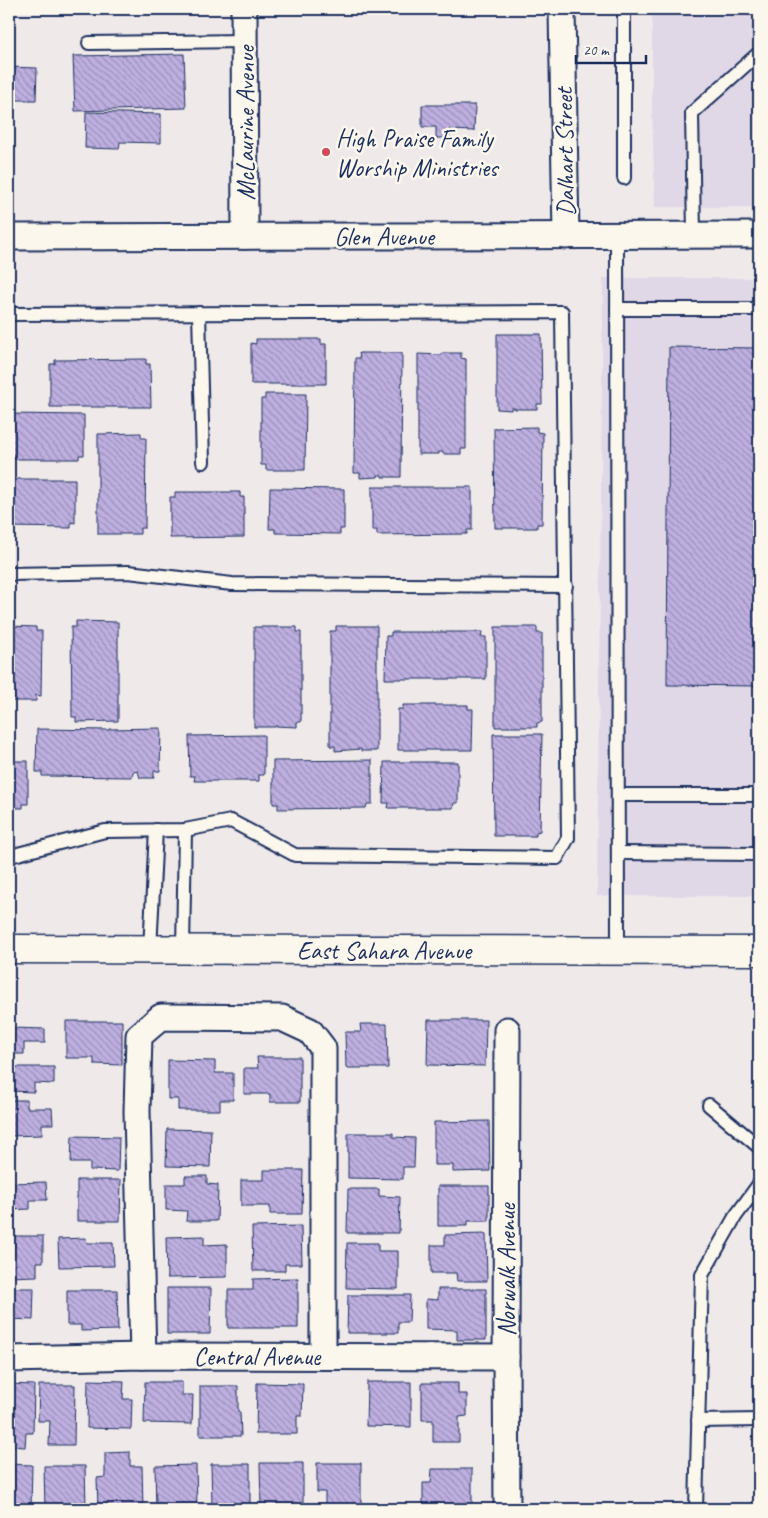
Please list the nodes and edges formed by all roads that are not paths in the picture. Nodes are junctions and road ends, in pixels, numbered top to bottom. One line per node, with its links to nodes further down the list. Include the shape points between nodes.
1 (244, 9): 4 (street, McLaurine Avenue)
2 (562, 9): 10 (street, Dalhart Street)
3 (624, 9): 7 (lane)
4 (245, 40): 5 (lane); 9 (street, McLaurine Avenue)
5 (89, 43)
6 (759, 53): 12 (lane, via 692,113)
7 (624, 178)
8 (9, 236): 9 (street, Glen Avenue)
9 (245, 236): 10 (street, Glen Avenue)
10 (566, 236): 11 (street, Glen Avenue)
11 (617, 236): 12 (street, Glen Avenue); 14 (lane)
12 (694, 236): 13 (street, Glen Avenue)
13 (759, 236)
14 (618, 309): 15 (lane); 21 (lane)
15 (759, 309)
16 (199, 313): 17 (lane); 18 (lane); 20 (lane, via 562,312)
17 (9, 314)
18 (204, 462)
19 (9, 574): 20 (lane, via 128,572 232,584)
20 (566, 586): 24 (lane, via 568,838 557,858 295,855 231,821)
21 (618, 795): 22 (lane); 25 (lane)
22 (759, 795)
23 (156, 830): 24 (lane); 27 (lane, via 105,832); 29 (lane)
24 (185, 830): 30 (lane)
25 (618, 853): 26 (lane); 31 (lane)
26 (759, 854)
27 (9, 855)
28 (9, 949): 29 (main road, East Sahara Avenue)
29 (150, 950): 30 (main road, East Sahara Avenue)
30 (183, 950): 31 (main road, East Sahara Avenue)
31 (618, 950): 32 (main road, East Sahara Avenue)
32 (759, 951)
33 (507, 1030): 39 (street, Norwalk Avenue)
34 (709, 1105): 35 (lane)
35 (759, 1147)
36 (759, 1184): 42 (lane, via 702,1275)
37 (323, 1355): 38 (street, Central Avenue); 38 (street, via 323,1048 310,1031 282,1018 161,1017 139,1036 137,1111); 39 (street, Central Avenue)
38 (143, 1356): 40 (street, Central Avenue)
39 (506, 1356): 43 (street, Norwalk Avenue)
40 (9, 1359)
41 (759, 1420): 42 (lane)
42 (698, 1421): 44 (lane)
43 (507, 1509)
44 (696, 1509)

